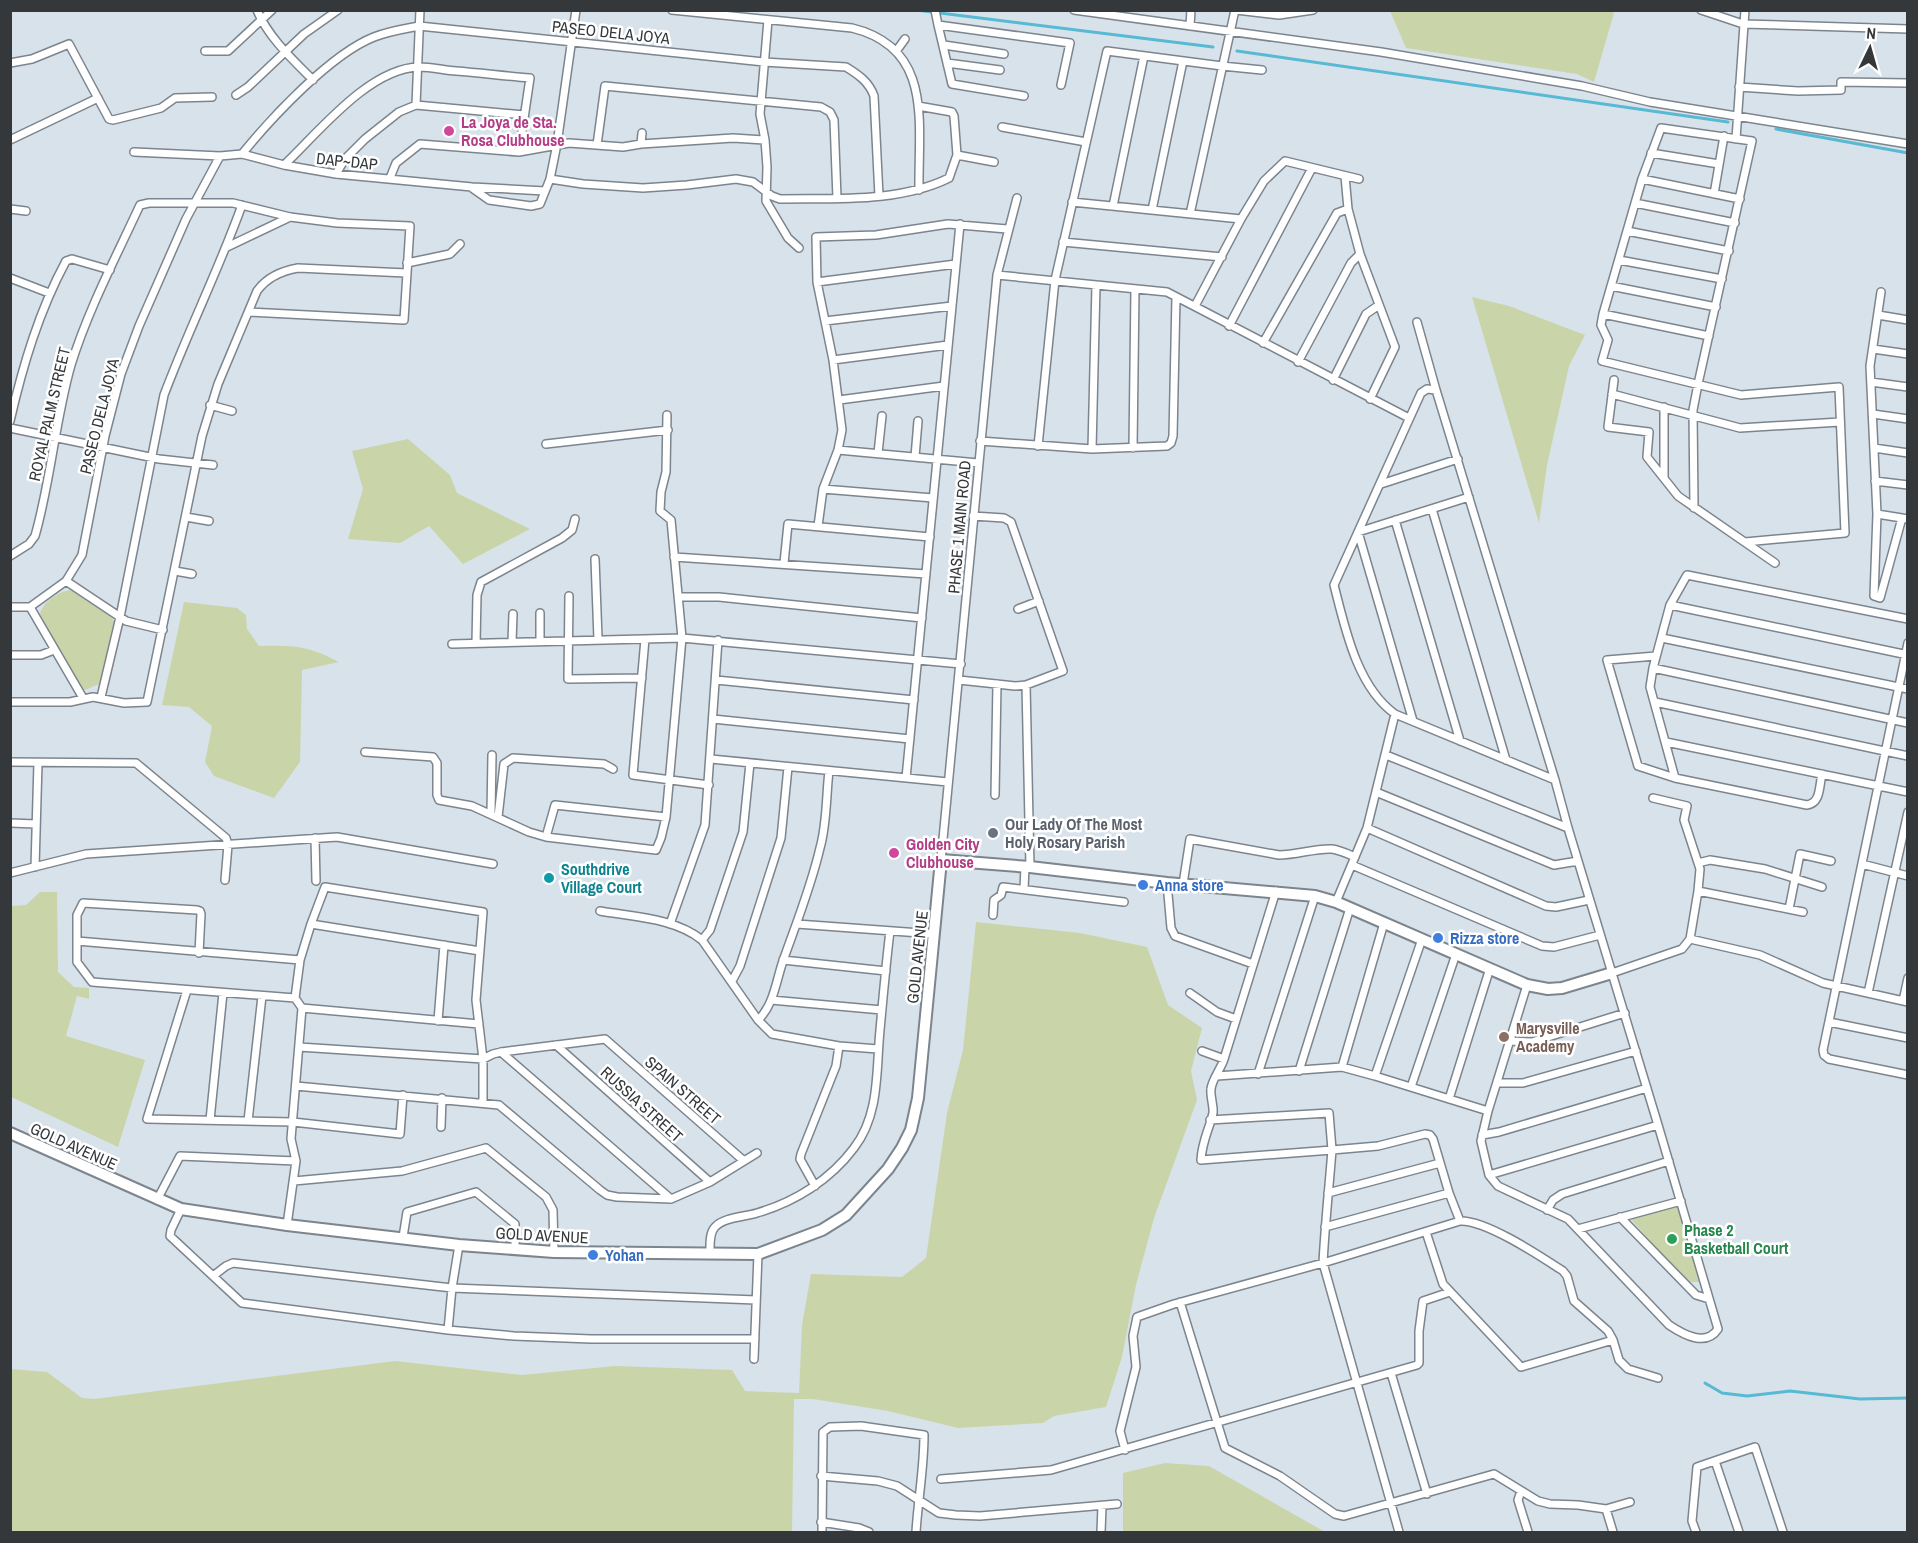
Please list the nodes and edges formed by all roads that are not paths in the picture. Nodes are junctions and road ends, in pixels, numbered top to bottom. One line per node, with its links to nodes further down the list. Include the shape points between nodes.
1 (257, 10): 15 (street)
2 (272, 10): 15 (street)
3 (338, 10): 28 (street, via 316,23)
4 (420, 10): 19 (street)
5 (576, 10): 24 (street)
6 (672, 10): 16 (street)
7 (1074, 10): 20 (street)
8 (1191, 10): 20 (street)
9 (1235, 10): 14 (street); 22 (street)
10 (1313, 10): 14 (street)
11 (1701, 10): 17 (street)
12 (1745, 10): 17 (street)
13 (936, 12): 18 (street)
14 (1279, 13)
15 (261, 20): 27 (street, via 228,51); 28 (street)
16 (768, 20): 26 (street, via 852,28); 32 (street)
17 (1743, 24): 21 (street); 42 (street)
18 (938, 25): 25 (street); 41 (street, via 1070,43)
19 (419, 26): 24 (street, PASEO DELA JOYA); 36 (street); 39 (street, PASEO DELA JOYA, via 391,31 354,46)
20 (1190, 26): 22 (street)
21 (1908, 29)
22 (1232, 31): 35 (street); 51 (street, via 1382,52)
23 (905, 39): 26 (street)
24 (572, 42): 32 (street, PASEO DELA JOYA); 59 (street)
25 (944, 45): 29 (street); 34 (street)
26 (897, 50): 49 (street, via 911,71)
27 (205, 51)
28 (285, 51): 39 (street); 43 (street)
29 (1004, 54)
30 (1144, 56): 31 (street); 58 (street, via 1107,51); 92 (street)
31 (1183, 61): 35 (street); 95 (street)
32 (764, 62): 47 (street); 84 (street, PASEO DELA JOYA, via 846,67 870,85 874,96)
33 (10, 63): 46 (street, via 69,44)
34 (947, 63): 37 (street); 44 (street, via 955,86)
35 (1222, 66): 38 (street); 97 (street)
36 (418, 67): 48 (street); 50 (street, via 530,78); 71 (street, via 378,80)
37 (1000, 70)
38 (1262, 70)
39 (313, 80): 66 (street, PASEO DELA JOYA)
40 (1908, 83): 42 (street, via 1841,81 1840,90)
41 (1061, 85)
42 (1740, 87): 51 (street)
43 (236, 95)
44 (1024, 96)
45 (212, 97): 46 (street, via 175,98 161,108 118,120 109,119)
46 (98, 98): 56 (street)
47 (760, 101): 57 (street); 62 (street, via 605,86); 85 (street, via 821,107 830,112 834,120)
48 (416, 105): 50 (street); 73 (street, via 399,112 365,139)
49 (918, 106): 67 (street, via 952,112); 80 (street)
50 (524, 115): 64 (street)
51 (1739, 117): 55 (street); 61 (street)
52 (1002, 127): 58 (street)
53 (642, 133): 60 (street)
54 (1724, 136): 55 (street); 65 (street, via 1661,128); 70 (street)
55 (1736, 139): 87 (street, via 1752,141)
56 (10, 140)
57 (765, 140): 60 (street, via 733,138); 82 (street)
58 (1086, 142): 89 (street)
59 (557, 144): 62 (street); 64 (street); 76 (street)
60 (641, 144): 62 (street)
61 (1908, 144)
62 (597, 146)
63 (134, 152): 68 (street, DAP~DAP)
64 (519, 152): 75 (street, via 420,144 396,163)
65 (1651, 153): 70 (street); 78 (street)
66 (242, 154): 68 (street, DAP~DAP); 71 (street, DAP~DAP)
67 (957, 155): 69 (street); 80 (street, via 949,178)
68 (220, 156): 88 (street, PASEO DELA JOYA)
69 (994, 162)
70 (1719, 164): 83 (street)
71 (284, 165): 73 (street, DAP~DAP)
72 (1312, 168): 74 (street); 99 (street, via 1285,161 1264,181); 137 (street)
73 (336, 174): 75 (street, DAP~DAP)
74 (1345, 176): 77 (street); 94 (street)
75 (390, 178): 79 (street, DAP~DAP)
76 (550, 179): 81 (street); 82 (street, via 643,188 736,179 753,182)
77 (1359, 179)
78 (1642, 179): 83 (street); 90 (street)
79 (472, 187): 81 (street, DAP~DAP); 81 (street, via 489,200 531,206 540,204)
80 (919, 190): 84 (street)
81 (544, 191)
82 (766, 191): 85 (street, via 780,199); 107 (street, via 770,211)
83 (1714, 194): 87 (street)
84 (879, 196): 85 (street)
85 (837, 198)
86 (1017, 198): 102 (street, PHASE 1 MAIN ROAD)
87 (1740, 199): 100 (street)
88 (194, 202): 91 (street); 114 (street, ROYAL PALM STREET, via 140,205); 172 (street, PASEO DELA JOYA, via 121,374)
89 (1072, 202): 92 (street); 104 (street)
90 (1635, 203): 100 (street); 103 (street)
91 (242, 205): 98 (street); 106 (street)
92 (1113, 206): 95 (street)
93 (10, 209): 96 (street)
94 (1348, 209): 109 (street); 139 (street, via 1337,213)
95 (1152, 210): 97 (street)
96 (26, 211)
97 (1190, 214): 99 (street)
98 (290, 217): 106 (street); 112 (street, via 410,226)
99 (1241, 219): 110 (street)
100 (1735, 223): 108 (street)
101 (960, 224): 102 (street); 113 (street); 120 (street, via 876,235 816,237)
102 (1007, 229): 116 (street, PHASE 1 MAIN ROAD)
103 (1627, 231): 108 (street); 111 (street)
104 (1063, 242): 110 (street); 119 (street)
105 (460, 244): 112 (street, via 450,254)
106 (227, 247): 180 (street, via 164,395)
107 (799, 248)
108 (1729, 251): 118 (street)
109 (1360, 254): 127 (street); 144 (street, via 1351,263)
110 (1222, 257): 129 (street)
111 (1619, 260): 118 (street); 122 (street)
112 (407, 263): 115 (street)
113 (956, 264): 120 (street); 128 (street)
114 (110, 270): 125 (street, via 72,259 66,261); 169 (street, ROYAL PALM STREET, via 71,365)
115 (406, 273): 131 (street, via 284,270 264,282); 131 (street, via 404,320)
116 (997, 275): 119 (street); 170 (street, PHASE 1 MAIN ROAD)
117 (10, 278): 125 (street)
118 (1722, 279): 130 (street)
119 (1055, 280): 121 (street); 173 (street)
120 (817, 282): 135 (street)
121 (1096, 285): 123 (street); 176 (street)
122 (1611, 286): 130 (street); 132 (street)
123 (1135, 289): 126 (street, via 1167,292); 174 (street)
124 (1881, 292): 133 (street)
125 (49, 293): 164 (street, via 27,354)
126 (1176, 297): 129 (street); 174 (street, via 1173,436 1167,447)
127 (1379, 305): 145 (street, via 1365,315); 153 (street, via 1395,347)
128 (952, 306): 135 (street); 140 (street)
129 (1195, 306): 137 (street)
130 (1716, 307): 138 (street)
131 (249, 312): 155 (street)
132 (1603, 314): 138 (street); 148 (street, via 1600,324 1608,340 1602,361)
133 (1878, 315): 134 (street); 141 (street)
134 (1908, 320)
135 (825, 321): 143 (street)
136 (1417, 322): 151 (street)
137 (1229, 326): 139 (street)
138 (1709, 336): 148 (street)
139 (1263, 343): 144 (street)
140 (948, 345): 143 (street); 149 (street)
141 (1873, 349): 142 (street); 147 (street)
142 (1908, 354)
143 (833, 360): 154 (street)
144 (1298, 362): 145 (street)
145 (1333, 380): 153 (street)
146 (1614, 380): 152 (street)
147 (1871, 382): 150 (street); 158 (street)
148 (1698, 384): 161 (street); 166 (street, via 1741,395 1839,387)
149 (944, 386): 154 (street); 182 (street)
150 (1908, 387)
151 (1436, 390): 162 (street, via 1423,391); 183 (street)
152 (1612, 394): 156 (street); 187 (street, via 1608,427 1649,432 1647,457)
153 (1370, 399): 162 (street)
154 (839, 400): 177 (street, via 842,430)
155 (210, 405): 157 (street); 184 (street)
156 (1664, 407): 161 (street); 187 (street)
157 (232, 411)
158 (1873, 414): 163 (street); 175 (street)
159 (667, 415): 168 (street)
160 (882, 416): 178 (street)
161 (1693, 416): 166 (street, via 1740,428); 194 (street)
162 (1409, 418): 189 (street)
163 (1908, 419)
164 (10, 421)
165 (918, 421): 181 (street)
166 (1840, 422): 206 (street, via 1845,533)
167 (10, 428): 169 (street)
168 (668, 430): 171 (street); 208 (street, via 660,511 671,520)
169 (54, 436): 172 (street); 207 (street, ROYAL PALM STREET, via 35,536)
170 (980, 441): 173 (street); 185 (street, PHASE 1 MAIN ROAD)
171 (546, 444)
172 (103, 446): 180 (street); 215 (street, PASEO DELA JOYA, via 82,555)
173 (1038, 446): 176 (street)
174 (1133, 448): 176 (street)
175 (1874, 448): 179 (street); 188 (street)
176 (1092, 449)
177 (838, 450): 178 (street); 191 (street)
178 (878, 453): 181 (street)
179 (1908, 453)
180 (150, 457): 184 (street); 225 (street)
181 (915, 457): 182 (street)
182 (937, 459): 185 (street); 193 (street)
183 (1458, 459): 189 (street); 192 (street)
184 (197, 462): 186 (street); 198 (street)
185 (978, 463): 197 (street, PHASE 1 MAIN ROAD)
186 (213, 465)
187 (1664, 477): 194 (street, via 1678,496)
188 (1875, 481): 190 (street); 196 (street)
189 (1381, 484): 204 (street)
190 (1908, 485)
191 (823, 489): 193 (street); 203 (street)
192 (1469, 497): 195 (street); 284 (street)
193 (933, 498): 205 (street)
194 (1694, 508): 206 (street)
195 (1432, 509): 201 (street); 273 (street)
196 (1877, 514): 199 (street); 199 (street, via 1874,596 1880,597)
197 (973, 516): 218 (street, via 1011,522); 245 (street, PHASE 1 MAIN ROAD)
198 (186, 517): 202 (street); 212 (street)
199 (1905, 518)
200 (576, 519): 237 (street, via 572,530 562,538 481,582)
201 (1395, 520): 204 (street); 265 (street)
202 (209, 521)
203 (818, 526): 205 (street); 210 (street, via 788,524)
204 (1358, 532): 259 (street, via 1334,585 1361,673); 262 (street)
205 (930, 537): 214 (street)
206 (1745, 542): 211 (street)
207 (10, 556)
208 (674, 557): 210 (street); 217 (street)
209 (595, 559): 231 (street)
210 (784, 563): 214 (street)
211 (1775, 563)
212 (175, 572): 213 (street); 228 (street)
213 (192, 574)
214 (926, 574): 226 (street)
215 (66, 581): 221 (street, PASEO DELA JOYA); 225 (street)
216 (569, 596): 233 (street)
217 (678, 597): 226 (street, via 719,597); 229 (street)
218 (1039, 601): 222 (street); 251 (street, via 1063,671)
219 (1670, 605): 227 (street, via 1687,575); 230 (street); 242 (street)
220 (10, 607): 221 (street)
221 (30, 607): 240 (street)
222 (1018, 609)
223 (540, 613): 235 (street)
224 (513, 614): 236 (street)
225 (120, 617): 228 (street); 254 (street)
226 (922, 618): 244 (street)
227 (1908, 619)
228 (163, 630): 254 (street, via 147,702 112,702)
229 (682, 638): 232 (street); 234 (street); 283 (street)
230 (1662, 638): 243 (street); 252 (street)
231 (598, 639): 232 (street); 233 (street)
232 (645, 639): 247 (street)
233 (569, 640): 235 (street); 247 (street, via 568,679)
234 (718, 640): 244 (street); 248 (street)
235 (540, 641): 236 (street)
236 (512, 642): 237 (street)
237 (476, 643): 239 (street)
238 (1908, 643): 242 (street)
239 (452, 644)
240 (54, 650): 241 (street, via 41,655); 255 (street)
241 (10, 655)
242 (1906, 655): 252 (street)
243 (1656, 656): 246 (street); 282 (street, via 1607,660 1638,766)
244 (918, 660): 245 (street); 256 (street)
245 (961, 664): 249 (street, PHASE 1 MAIN ROAD)
246 (1653, 668): 258 (street, via 1650,687); 261 (street)
247 (642, 678): 283 (street, via 633,775)
248 (716, 680): 256 (street); 260 (street)
249 (959, 681): 250 (street); 285 (street, PHASE 1 MAIN ROAD)
250 (997, 684): 251 (street); 290 (street)
251 (1026, 685): 310 (street)
252 (1899, 687): 253 (street); 261 (street)
253 (1908, 689)
254 (101, 697): 255 (street)
255 (83, 698): 257 (street, via 70,702)
256 (914, 700): 264 (street)
257 (10, 702)
258 (1655, 702): 266 (street); 268 (street)
259 (1395, 714): 262 (street); 270 (street)
260 (713, 719): 264 (street); 272 (street)
261 (1892, 720): 263 (street); 268 (street)
262 (1413, 722): 265 (street)
263 (1908, 723)
264 (910, 739): 281 (street)
265 (1460, 741): 273 (street)
266 (1666, 742): 280 (street); 282 (street)
267 (365, 752): 293 (street, via 433,757 437,763 439,800)
268 (1885, 752): 271 (street); 287 (street)
269 (492, 755): 293 (street)
270 (1386, 755): 288 (street); 298 (street)
271 (1908, 756)
272 (711, 759): 276 (street); 286 (street)
273 (1506, 760): 284 (street)
274 (10, 762): 275 (street)
275 (38, 763): 296 (street); 301 (street, via 136,763 220,832)
276 (750, 763): 277 (street); 341 (street, via 743,832 710,930)
277 (788, 767): 279 (street); 354 (street, via 781,838)
278 (613, 769): 293 (street, via 604,764 513,758 504,764)
279 (829, 771): 281 (street); 335 (street, via 821,846)
280 (1822, 774): 282 (street, via 1817,801 1807,805); 287 (street)
281 (906, 778): 285 (street)
282 (1675, 778)
283 (669, 780): 286 (street); 294 (street)
284 (1556, 780): 298 (street)
285 (948, 782): 302 (street, PHASE 1 MAIN ROAD)
286 (708, 784): 334 (street, via 705,825)
287 (1878, 786): 289 (street); 308 (street)
288 (1376, 792): 297 (street); 304 (street, via 1554,866)
289 (1908, 792)
290 (994, 795)
291 (1653, 798): 306 (street, via 1687,806 1684,820)
292 (1908, 812): 311 (street)
293 (494, 815): 299 (street)
294 (666, 817): 299 (street, via 555,805); 299 (street, via 656,850)
295 (10, 823): 296 (street)
296 (36, 824): 309 (street)
297 (1367, 828): 303 (street); 324 (street, via 1546,906)
298 (1568, 828): 304 (street)
299 (546, 837)
300 (315, 838): 301 (street); 307 (street, via 337,837); 316 (street)
301 (228, 845): 309 (street, via 86,854); 315 (street)
302 (941, 860): 310 (street); 337 (street, GOLD AVENUE)
303 (1353, 861): 318 (street, via 1336,850 1279,855 1190,839); 326 (street); 338 (street, via 1542,946 1554,947)
304 (1578, 861): 324 (street)
305 (1831, 861): 314 (street, via 1800,854)
306 (1698, 862): 314 (street, via 1710,860 1765,869); 322 (street)
307 (494, 864)
308 (1862, 864): 311 (street); 356 (street)
309 (35, 867): 312 (street)
310 (1028, 867): 317 (street); 320 (street)
311 (1894, 872): 313 (street); 360 (street)
312 (10, 873)
313 (1908, 876)
314 (1795, 878): 319 (street); 328 (street)
315 (225, 880)
316 (316, 881)
317 (1167, 883): 318 (street); 349 (street, via 1175,936)
318 (1183, 884): 321 (street)
319 (1822, 887)
320 (1024, 890): 325 (street); 331 (street, via 1003,887 994,900)
321 (1276, 891): 323 (street); 349 (street)
322 (1698, 891): 328 (street); 340 (street)
323 (1316, 896): 326 (street); 386 (street)
324 (1590, 900): 338 (street)
325 (1124, 902)
326 (1336, 902): 327 (street)
327 (1350, 908): 332 (street); 385 (street)
328 (1789, 909): 330 (street)
329 (600, 911): 334 (street)
330 (1803, 912)
331 (993, 915)
332 (1384, 923): 339 (street); 384 (street)
333 (311, 924): 343 (street); 344 (street, via 325,887 408,899 483,912); 347 (street)
334 (670, 924): 341 (street)
335 (797, 924): 336 (street); 348 (street)
336 (890, 930): 337 (street); 351 (street)
337 (934, 934): 435 (street, GOLD AVENUE, via 918,1098 902,1148 846,1215 822,1230)
338 (1600, 935): 352 (street)
339 (1422, 939): 346 (street); 389 (street)
340 (1690, 939): 352 (street, via 1682,949); 356 (street, via 1760,955)
341 (702, 940): 354 (street)
342 (77, 941): 345 (street); 345 (street, via 77,915 83,903 192,910 201,914); 357 (street, via 77,962 92,982)
343 (444, 945): 344 (street); 370 (street)
344 (480, 951): 372 (street, via 476,1000)
345 (199, 953): 347 (street)
346 (1456, 954): 350 (street); 392 (street)
347 (300, 960): 362 (street)
348 (783, 960): 351 (street); 363 (street)
349 (1253, 964): 368 (street)
350 (1490, 968): 355 (street); 396 (street)
351 (886, 971): 366 (street)
352 (1612, 973): 355 (street, via 1562,988); 367 (street)
353 (1908, 978): 364 (street)
354 (732, 981): 369 (street)
355 (1527, 985): 374 (street)
356 (1836, 986): 360 (street); 371 (street)
357 (187, 990): 358 (street); 399 (street, via 147,1119)
358 (224, 993): 361 (street); 399 (street)
359 (1190, 993): 368 (street)
360 (1869, 993): 364 (street)
361 (262, 996): 362 (street); 401 (street)
362 (295, 998): 365 (street)
363 (771, 1000): 366 (street); 369 (street)
364 (1905, 1001)
365 (302, 1008): 370 (street); 377 (street)
366 (882, 1010): 378 (street)
367 (1624, 1013): 374 (street, via 1532,1042); 380 (street)
368 (1236, 1019): 383 (street)
369 (759, 1020): 376 (street, via 772,1034)
370 (438, 1021): 372 (street)
371 (1829, 1022): 373 (street); 387 (street, via 1823,1050 1829,1059)
372 (479, 1024): 382 (street)
373 (1908, 1038)
374 (1510, 1041): 390 (street)
375 (556, 1046): 381 (street); 410 (street, SPAIN STREET, via 604,1039); 415 (street, RUSSIA STREET)
376 (839, 1046): 378 (street); 416 (street, via 836,1066 801,1154)
377 (298, 1047): 382 (street); 391 (street)
378 (878, 1049): 416 (street, via 876,1096 866,1129 854,1148)
379 (1202, 1051): 383 (street)
380 (1636, 1051): 390 (street, via 1523,1083); 393 (street)
381 (501, 1052): 382 (street); 419 (street)
382 (483, 1059): 397 (street)
383 (1224, 1059): 388 (street)
384 (1342, 1067): 385 (street); 389 (street)
385 (1299, 1071): 386 (street)
386 (1258, 1074): 388 (street)
387 (1908, 1075)
388 (1217, 1076): 400 (street, via 1211,1089)
389 (1375, 1076): 392 (street)
390 (1497, 1083): 398 (street)
391 (296, 1086): 394 (street); 402 (street)
392 (1411, 1087): 396 (street)
393 (1647, 1088): 403 (street); 406 (street)
394 (403, 1095): 395 (street); 402 (street, via 400,1134)
395 (442, 1098): 397 (street); 404 (street)
396 (1449, 1099): 398 (street)
397 (483, 1102): 419 (street, via 499,1105 607,1195)
398 (1488, 1111): 406 (street)
399 (210, 1120): 401 (street)
400 (1210, 1120): 407 (street, via 1329,1113); 407 (street, via 1201,1160)
401 (248, 1121): 402 (street)
402 (293, 1122): 409 (street, via 291,1138)
403 (1658, 1125): 411 (street); 413 (street)
404 (441, 1127)
405 (10, 1133): 420 (street, GOLD AVENUE)
406 (1482, 1135): 413 (street)
407 (1332, 1150): 412 (street, via 1378,1146 1425,1134 1433,1139); 417 (street)
408 (757, 1152): 410 (street)
409 (296, 1161): 414 (street); 420 (street, via 180,1155)
410 (744, 1161): 415 (street)
411 (1669, 1161): 421 (street); 423 (street, via 1562,1194)
412 (1440, 1163): 417 (street); 418 (street)
413 (1489, 1175): 423 (street, via 1498,1186)
414 (294, 1182): 426 (street); 433 (street, via 402,1171 486,1148 546,1197 553,1210)
415 (710, 1182): 419 (street)
416 (815, 1186): 434 (street, via 759,1213 716,1226)
417 (1328, 1193): 427 (street)
418 (1449, 1193): 425 (street); 427 (street)
419 (671, 1199)
420 (157, 1200): 422 (street, GOLD AVENUE)
421 (1681, 1201): 424 (street); 440 (street)
422 (181, 1209): 426 (street, GOLD AVENUE); 437 (street, via 170,1236)
423 (1547, 1210): 428 (street)
424 (1620, 1217): 428 (street); 440 (street, via 1696,1295)
425 (1460, 1221): 429 (street); 445 (street, via 1472,1221 1512,1240 1563,1271 1574,1301)
426 (287, 1225): 430 (street, GOLD AVENUE)
427 (1325, 1227): 436 (street)
428 (1578, 1229): 440 (street, via 1679,1332 1707,1339 1713,1335 1718,1329)
429 (1426, 1232): 436 (street); 439 (street, via 1443,1284)
430 (403, 1237): 431 (street, GOLD AVENUE); 432 (street, via 407,1212 476,1192 515,1224)
431 (459, 1245): 432 (street, GOLD AVENUE); 438 (street)
432 (515, 1249): 433 (street, GOLD AVENUE)
433 (554, 1252): 434 (street, GOLD AVENUE)
434 (710, 1254): 435 (street, GOLD AVENUE)
435 (758, 1254): 441 (street)
436 (1323, 1263): 442 (street); 449 (street)
437 (213, 1276): 438 (street, via 233,1263); 443 (street, via 242,1303)
438 (452, 1288): 441 (street); 443 (street)
439 (1450, 1292): 445 (street, via 1521,1367); 447 (street, via 1423,1301 1419,1363)
440 (1709, 1299)
441 (756, 1300): 444 (street)
442 (1180, 1302): 450 (street); 451 (street, via 1136,1320 1136,1367 1120,1431)
443 (448, 1330): 444 (street, via 580,1339)
444 (755, 1339): 446 (street)
445 (1613, 1340): 448 (street, via 1619,1360 1628,1369)
446 (754, 1359)
447 (1391, 1373): 449 (street); 456 (street)
448 (1658, 1378)
449 (1357, 1383): 450 (street); 460 (street)
450 (1217, 1423): 451 (street); 460 (street, via 1225,1448 1280,1476 1335,1514 1344,1516)
451 (1125, 1450): 454 (street, via 1051,1470)
452 (1715, 1461): 471 (street, via 1697,1467 1692,1521); 472 (street); 473 (street, via 1755,1447)
453 (821, 1476): 457 (street, via 878,1481 897,1486); 457 (street, via 822,1432 830,1427 861,1426 924,1435); 463 (street)
454 (941, 1479)
455 (1521, 1491): 456 (street, via 1494,1474); 462 (street, via 1550,1504); 469 (street, via 1518,1500)
456 (1427, 1494): 460 (street)
457 (918, 1500): 461 (street, via 939,1513 964,1515); 466 (street)
458 (1630, 1502): 462 (street)
459 (1117, 1504): 461 (street)
460 (1391, 1504): 468 (street)
461 (1102, 1506): 467 (street)
462 (1606, 1509): 470 (street)
463 (821, 1522): 464 (street); 465 (street)
464 (822, 1533)
465 (869, 1533)
466 (916, 1533)
467 (1101, 1533)
468 (1399, 1533)
469 (1528, 1533)
470 (1613, 1533)
471 (1696, 1533)
472 (1739, 1533)
473 (1783, 1533)

